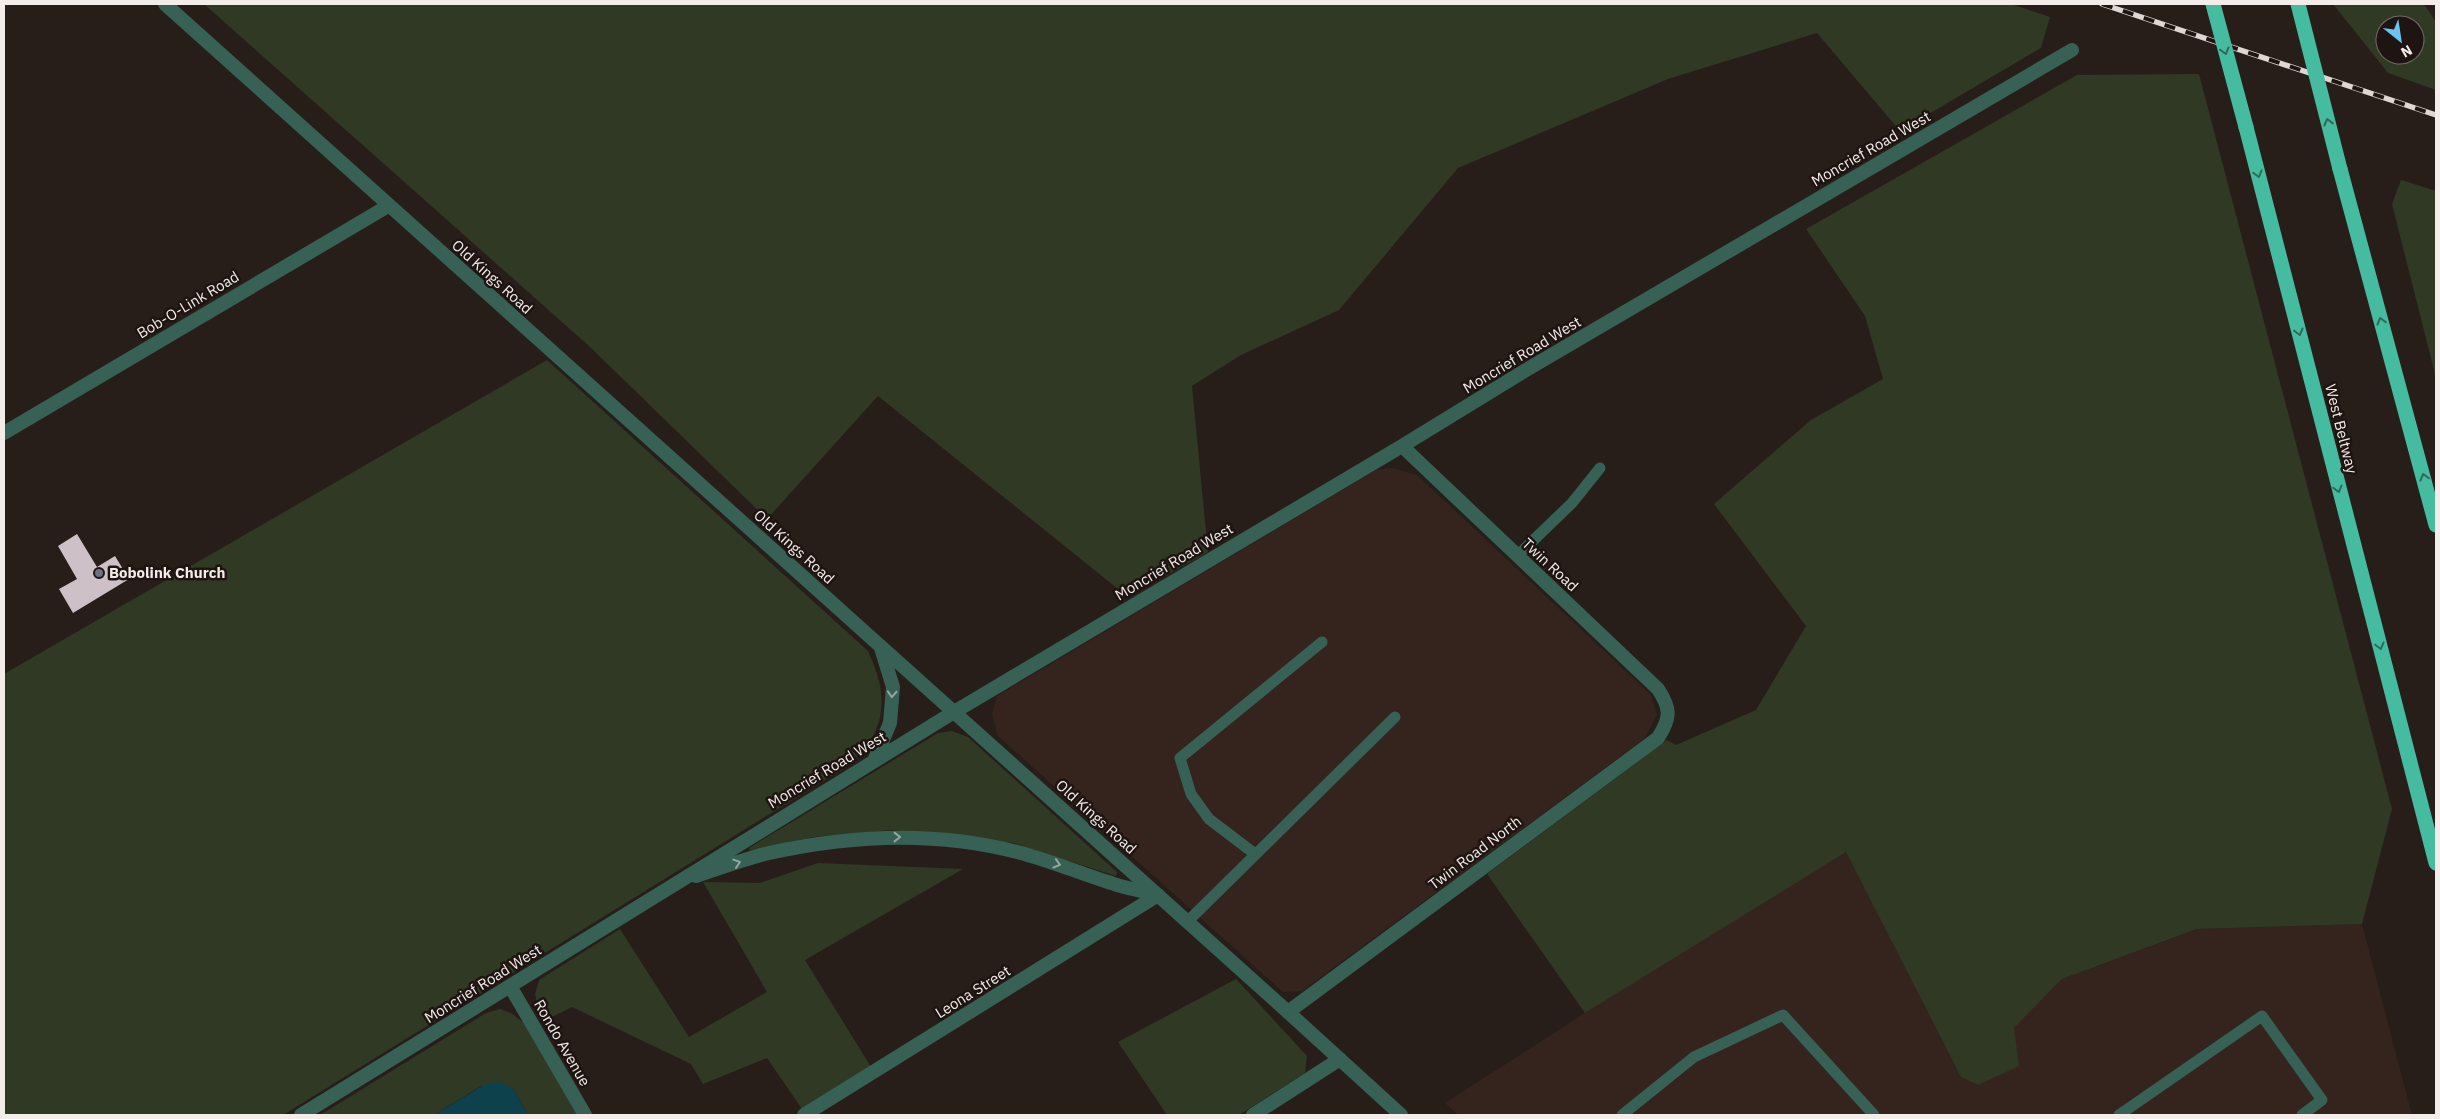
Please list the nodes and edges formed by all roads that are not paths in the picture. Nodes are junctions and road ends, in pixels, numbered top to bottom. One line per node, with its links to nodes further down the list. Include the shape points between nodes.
1 (165, 4): 5 (street, Old Kings Road)
2 (2212, 4): 18 (highway, West Beltway, one-way to 18, bridge)
3 (2298, 4): 9 (highway, one-way to 3, bridge)
4 (2072, 50): 7 (street, Moncrief Road West)
5 (388, 206): 6 (street, Bob-O-Link Road); 12 (street, Old Kings Road)
6 (5, 429)
7 (1402, 446): 10 (street, Twin Road); 13 (street, Moncrief Road West)
8 (1600, 468): 10 (lane, via 1572,503)
9 (2436, 525)
10 (1517, 556): 14 (street, Twin Road, via 1658,689)
11 (1322, 642): 17 (lane, via 1180,758 1191,794 1200,806)
12 (881, 647): 13 (street, Old Kings Road); 16 (street, one-way to 16, via 893,687 890,723)
13 (954, 712): 16 (street, Moncrief Road West); 20 (street, Old Kings Road)
14 (1669, 712): 23 (street, Twin Road North, via 1667,724 1658,738)
15 (1394, 717): 17 (lane)
16 (874, 760): 19 (street, Moncrief Road West)
17 (1255, 854): 21 (lane)
18 (2436, 863)
19 (674, 883): 20 (street, one-way to 20, via 767,854 834,841 898,837 1016,851 1112,884); 22 (street, Moncrief Road West)
20 (1158, 895): 21 (street, Old Kings Road); 27 (street, Leona Street)
21 (1187, 922): 23 (street, Old Kings Road)
22 (510, 986): 25 (street, Moncrief Road West); 26 (street, Rondo Avenue)
23 (1288, 1012): 24 (street, Old Kings Road)
24 (1340, 1059): 28 (street); 29 (street, Old Kings Road)
25 (301, 1115)
26 (585, 1115)
27 (804, 1115)
28 (1253, 1115)
29 (1401, 1115)
30 (1622, 1115): 31 (lane, via 1694,1057 1783,1015)
31 (1874, 1115)
32 (2119, 1115): 33 (lane, via 2262,1016 2322,1100)
33 (2302, 1115)

